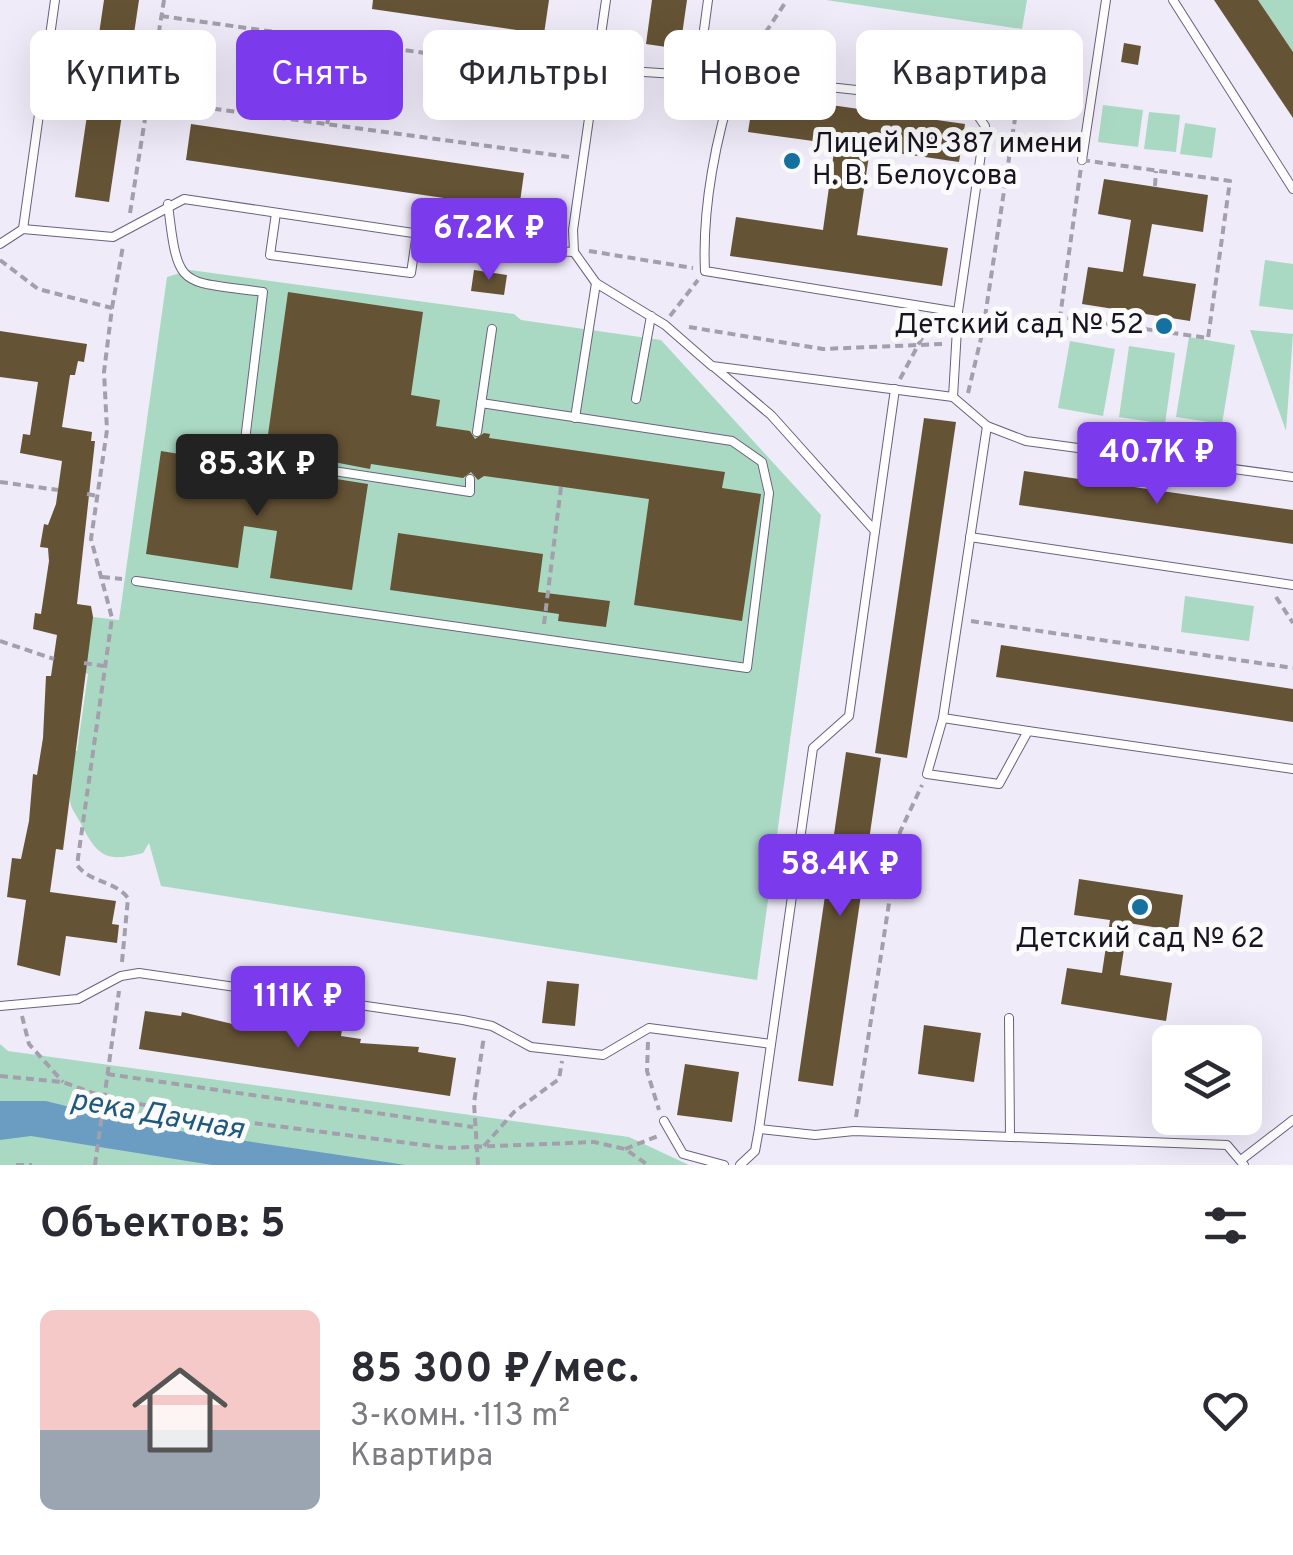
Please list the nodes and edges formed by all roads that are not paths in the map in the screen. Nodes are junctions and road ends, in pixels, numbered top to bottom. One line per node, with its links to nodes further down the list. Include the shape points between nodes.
1 (56, 0): 13 (lane)
2 (606, 0): 6 (lane)
3 (708, 0): 7 (lane, via 699,68 691,75)
4 (1106, 0): 9 (lane)
5 (1173, 0): 10 (lane)
6 (602, 30)
7 (644, 74)
8 (590, 120): 16 (lane)
9 (1082, 160)
10 (1293, 189)
11 (168, 204): 12 (lane, via 184,199); 13 (lane, via 126,232 99,238); 30 (lane, via 180,272 190,281 263,292 243,457 470,492)
12 (276, 213): 14 (lane); 14 (lane, via 270,255 411,274)
13 (22, 228): 15 (lane)
14 (417, 234): 16 (lane)
15 (0, 244)
16 (574, 252): 17 (lane)
17 (596, 282): 19 (lane); 26 (lane)
18 (958, 312): 18 (lane, via 985,126 974,110 949,100 736,77 724,112 705,270); 23 (lane)
19 (651, 316): 21 (lane); 24 (lane)
20 (492, 329): 25 (lane)
21 (712, 366): 22 (lane); 31 (lane, via 771,415)
22 (896, 389): 23 (lane); 31 (lane)
23 (952, 397): 27 (lane)
24 (636, 398)
25 (481, 404): 26 (lane); 28 (lane)
26 (576, 418): 33 (lane, via 732,441 762,462 769,493 746,668)
27 (987, 426): 29 (lane, via 1026,441); 32 (lane)
28 (477, 432)
29 (1293, 477)
30 (470, 479)
31 (875, 531): 40 (lane, via 849,716 813,748)
32 (970, 537): 34 (lane); 35 (lane)
33 (136, 582)
34 (1293, 585)
35 (943, 718): 36 (lane); 36 (lane, via 927,774 998,784)
36 (1028, 730): 37 (lane)
37 (1293, 770)
38 (0, 1006): 40 (lane, via 78,999 139,973 486,1025 531,1047 604,1056 650,1028)
39 (1009, 1018): 44 (lane)
40 (771, 1044): 43 (lane)
41 (1293, 1120): 45 (lane)
42 (664, 1121): 46 (lane, via 683,1154)
43 (759, 1130): 44 (lane); 47 (lane, via 755,1151)
44 (1010, 1137): 45 (lane, via 1228,1145)
45 (1242, 1163)
46 (724, 1165)
47 (740, 1165)

